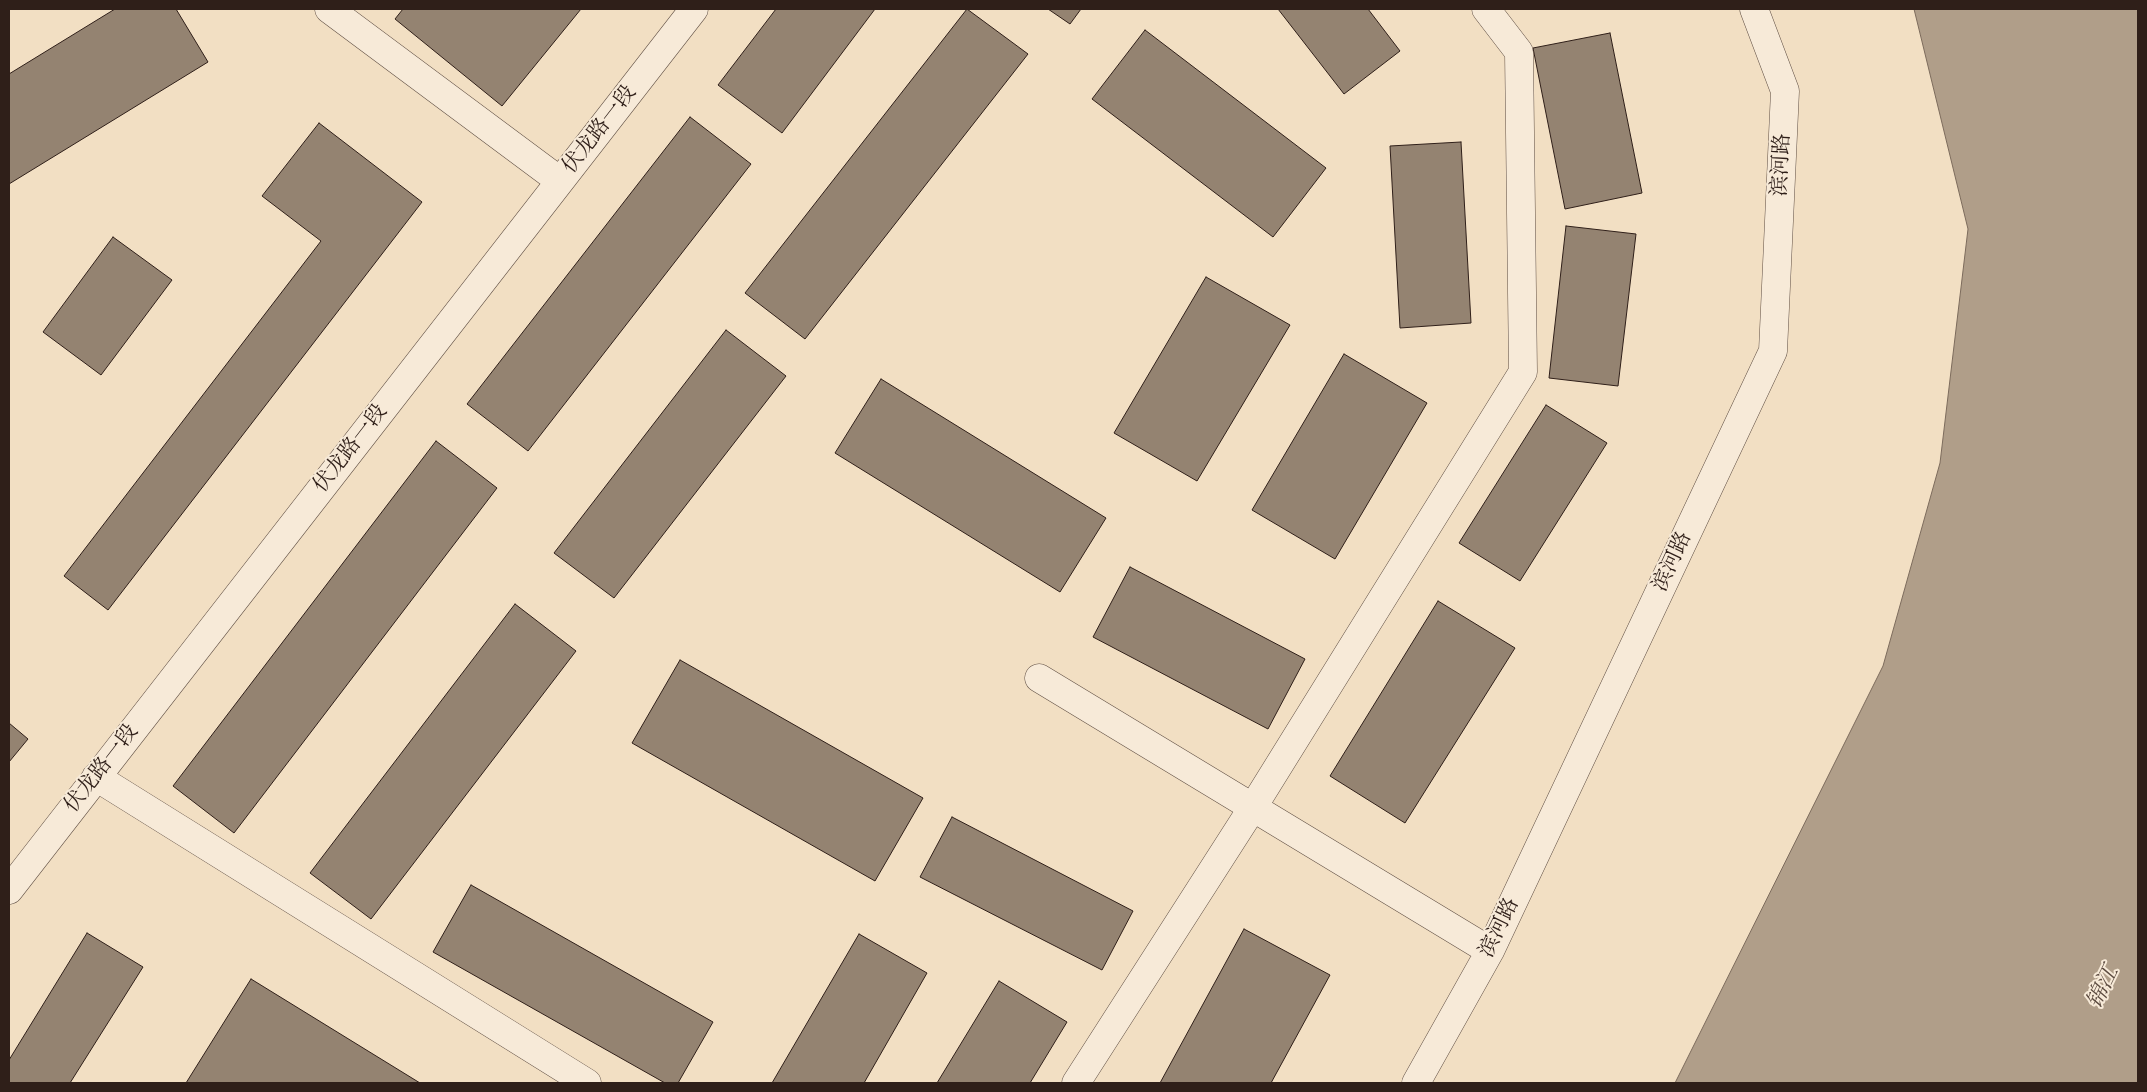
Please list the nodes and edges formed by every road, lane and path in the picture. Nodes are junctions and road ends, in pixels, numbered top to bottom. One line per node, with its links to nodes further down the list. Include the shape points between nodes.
1 (329, 9): 5 (street)
2 (694, 9): 5 (street, 伏龙路一段)
3 (1486, 9): 8 (street, via 1519,52 1523,372)
4 (1754, 9): 10 (street, 滨河路, via 1785,91 1773,351)
5 (560, 181): 7 (street, 伏龙路一段)
6 (1039, 678): 8 (street)
7 (96, 776): 9 (street, 伏龙路一段); 11 (street)
8 (1253, 807): 10 (street); 12 (street)
9 (9, 890)
10 (1490, 951): 13 (street, 滨河路)
11 (587, 1083)
12 (1076, 1083)
13 (1416, 1083)

